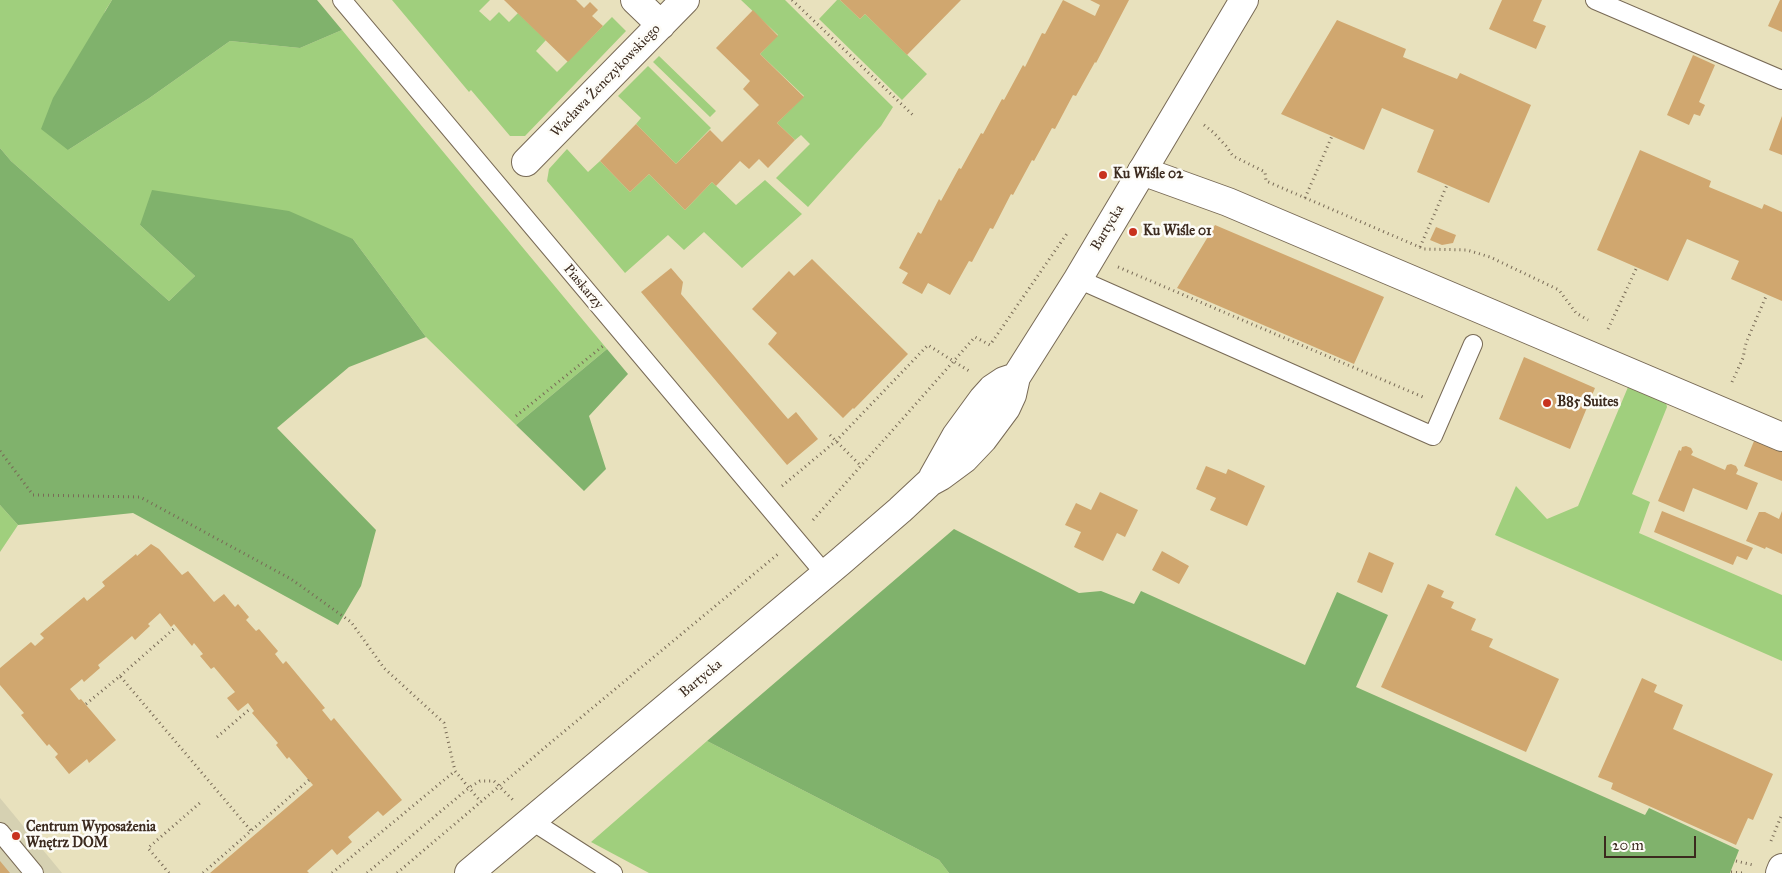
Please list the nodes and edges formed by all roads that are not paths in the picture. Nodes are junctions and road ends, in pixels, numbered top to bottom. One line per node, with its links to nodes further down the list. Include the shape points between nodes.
1 (342, 0): 13 (lane, Piaskarzy)
2 (635, 0): 6 (street)
3 (685, 0): 6 (street, Wacława Żenczykowskiego)
4 (1244, 0): 9 (street, Bartycka)
5 (1595, 0): 7 (lane)
6 (661, 25): 8 (street, Wacława Żenczykowskiego)
7 (1782, 80)
8 (526, 162)
9 (1142, 171): 10 (street, Bartycka); 12 (street, via 1237,206)
10 (1078, 279): 11 (lane, via 1433,436); 13 (street, Bartycka, via 1016,376 992,389 983,399 956,436 930,482)
11 (1474, 344)
12 (1782, 437)
13 (825, 574): 14 (street, Bartycka)
14 (532, 820): 18 (street, Bartycka); 19 (lane)
15 (0, 832): 17 (lane)
16 (1782, 868): 20 (street)
17 (34, 873)
18 (470, 873)
19 (613, 873)
20 (1780, 873)

